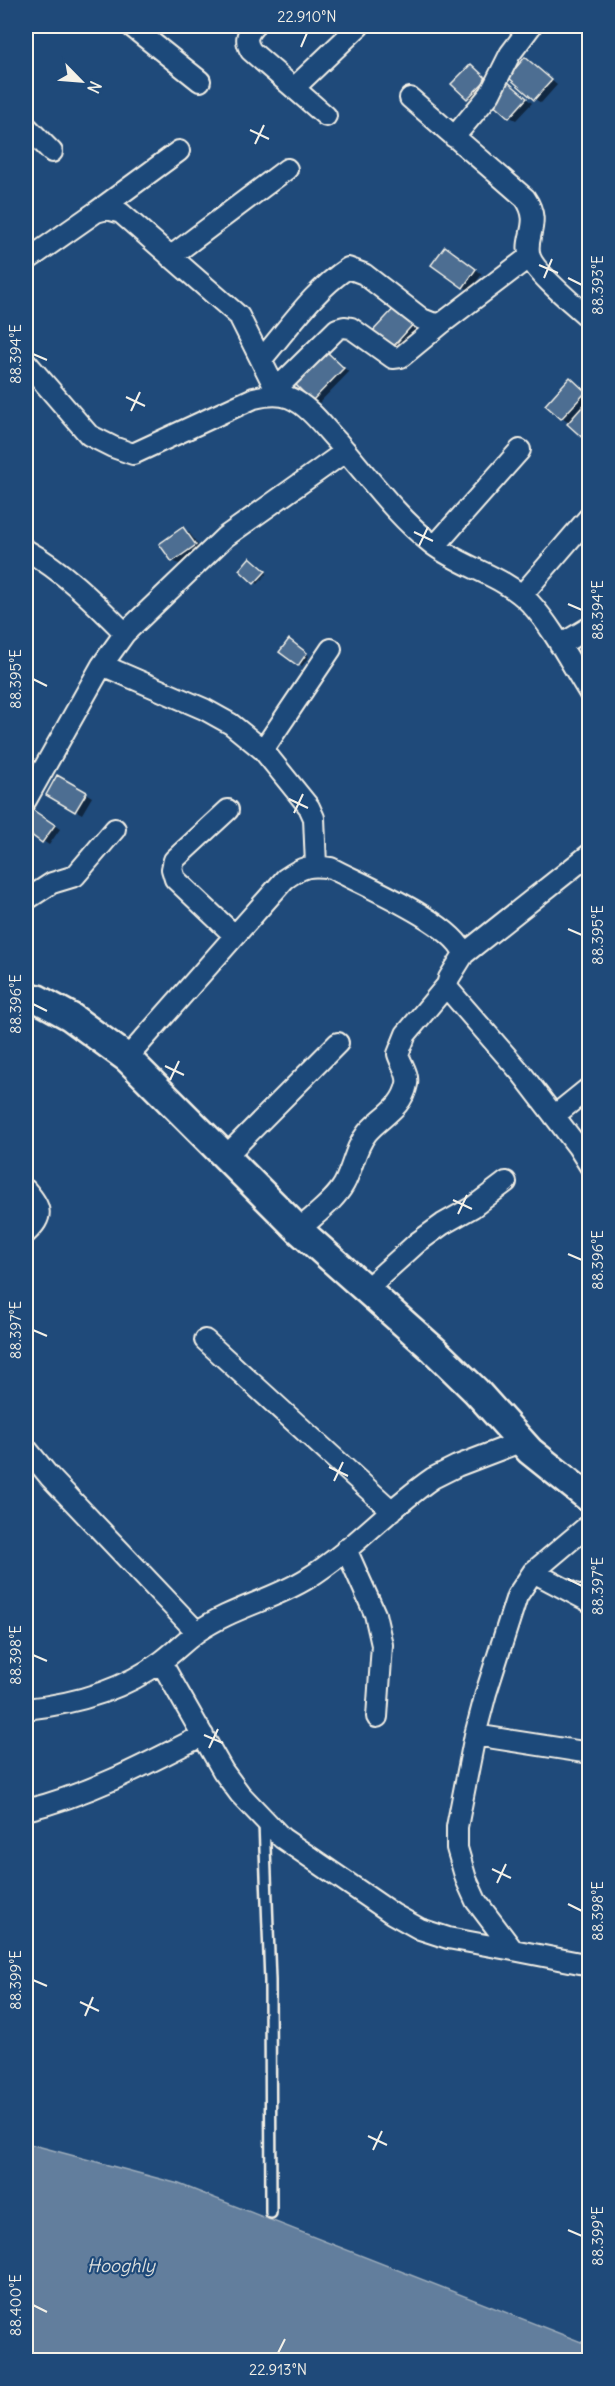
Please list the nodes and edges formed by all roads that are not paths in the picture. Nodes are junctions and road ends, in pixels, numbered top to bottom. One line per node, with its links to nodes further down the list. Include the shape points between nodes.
1 (131, 26): 5 (street)
2 (254, 26): 6 (street, via 246,37 247,45)
3 (359, 26): 6 (street)
4 (531, 26): 10 (street, via 510,54 490,94)
5 (200, 81)
6 (294, 88): 8 (street)
7 (410, 98): 10 (street)
8 (326, 116)
9 (27, 131): 12 (street)
10 (454, 137): 16 (street, via 533,209)
11 (179, 151): 14 (street)
12 (52, 152)
13 (287, 169): 15 (street)
14 (96, 212): 15 (street, via 107,209 121,213); 17 (street)
15 (170, 257): 20 (street, via 239,316)
16 (530, 257): 18 (street, via 539,271); 19 (street)
17 (26, 261)
18 (590, 319)
19 (441, 324): 20 (street, via 422,319 364,274 348,268 320,292); 22 (street, via 401,357 393,358 351,328 337,329)
20 (261, 360): 22 (street)
21 (26, 362): 22 (street, via 89,435 133,453)
22 (273, 392): 24 (street, via 313,414)
23 (520, 450): 26 (street)
24 (346, 451): 26 (street, via 408,525); 30 (street, via 225,537)
25 (590, 516): 28 (street)
26 (435, 546): 28 (street)
27 (26, 550): 30 (street, via 73,581)
28 (522, 595): 31 (street)
29 (590, 627): 31 (street)
30 (125, 633): 33 (street)
31 (560, 645): 34 (street)
32 (331, 649): 35 (street)
33 (102, 665): 35 (street, via 204,709); 36 (street)
34 (590, 694)
35 (264, 750): 40 (street, via 309,807 314,819)
36 (26, 800)
37 (228, 810): 42 (street, via 174,860 172,869 175,879)
38 (115, 829): 41 (street, via 75,876 52,883)
39 (590, 854): 43 (street)
40 (316, 865): 42 (street, via 285,879); 43 (street, via 331,868 419,913 452,938)
41 (26, 900)
42 (234, 935): 47 (street)
43 (464, 954): 44 (street)
44 (447, 986): 49 (street); 54 (street, via 402,1043 398,1054 408,1082 398,1105 368,1131 336,1195)
45 (26, 996): 47 (main road, via 71,1017)
46 (338, 1043): 50 (street)
47 (126, 1058): 50 (main road)
48 (590, 1087): 49 (street)
49 (554, 1116): 51 (street)
50 (225, 1156): 54 (main road)
51 (590, 1166)
52 (506, 1182): 56 (street, via 418,1242)
53 (26, 1190): 55 (street, via 40,1213)
54 (298, 1230): 56 (main road)
55 (26, 1233)
56 (365, 1290): 58 (main road, via 476,1391)
57 (205, 1340): 61 (street)
58 (520, 1442): 60 (main road); 61 (street, via 434,1478)
59 (26, 1449): 66 (street)
60 (590, 1499)
61 (392, 1511): 63 (street)
62 (590, 1524): 64 (street)
63 (346, 1549): 66 (street, via 308,1579 242,1607); 69 (street, via 375,1614 382,1645)
64 (533, 1572): 65 (street); 71 (street, via 518,1596)
65 (590, 1602)
66 (197, 1632): 67 (street)
67 (161, 1662): 68 (street, via 116,1688 78,1701); 70 (street)
68 (26, 1709)
69 (377, 1717)
70 (203, 1735): 73 (street, via 138,1769 68,1798); 74 (street, via 228,1778)
71 (475, 1735): 72 (street); 75 (street, via 457,1827 458,1848 476,1901)
72 (590, 1753)
73 (26, 1810)
74 (264, 1822): 75 (street, via 282,1838 420,1929); 77 (lane, via 270,1981)
75 (513, 1950): 76 (street)
76 (590, 1965)
77 (271, 2213)

